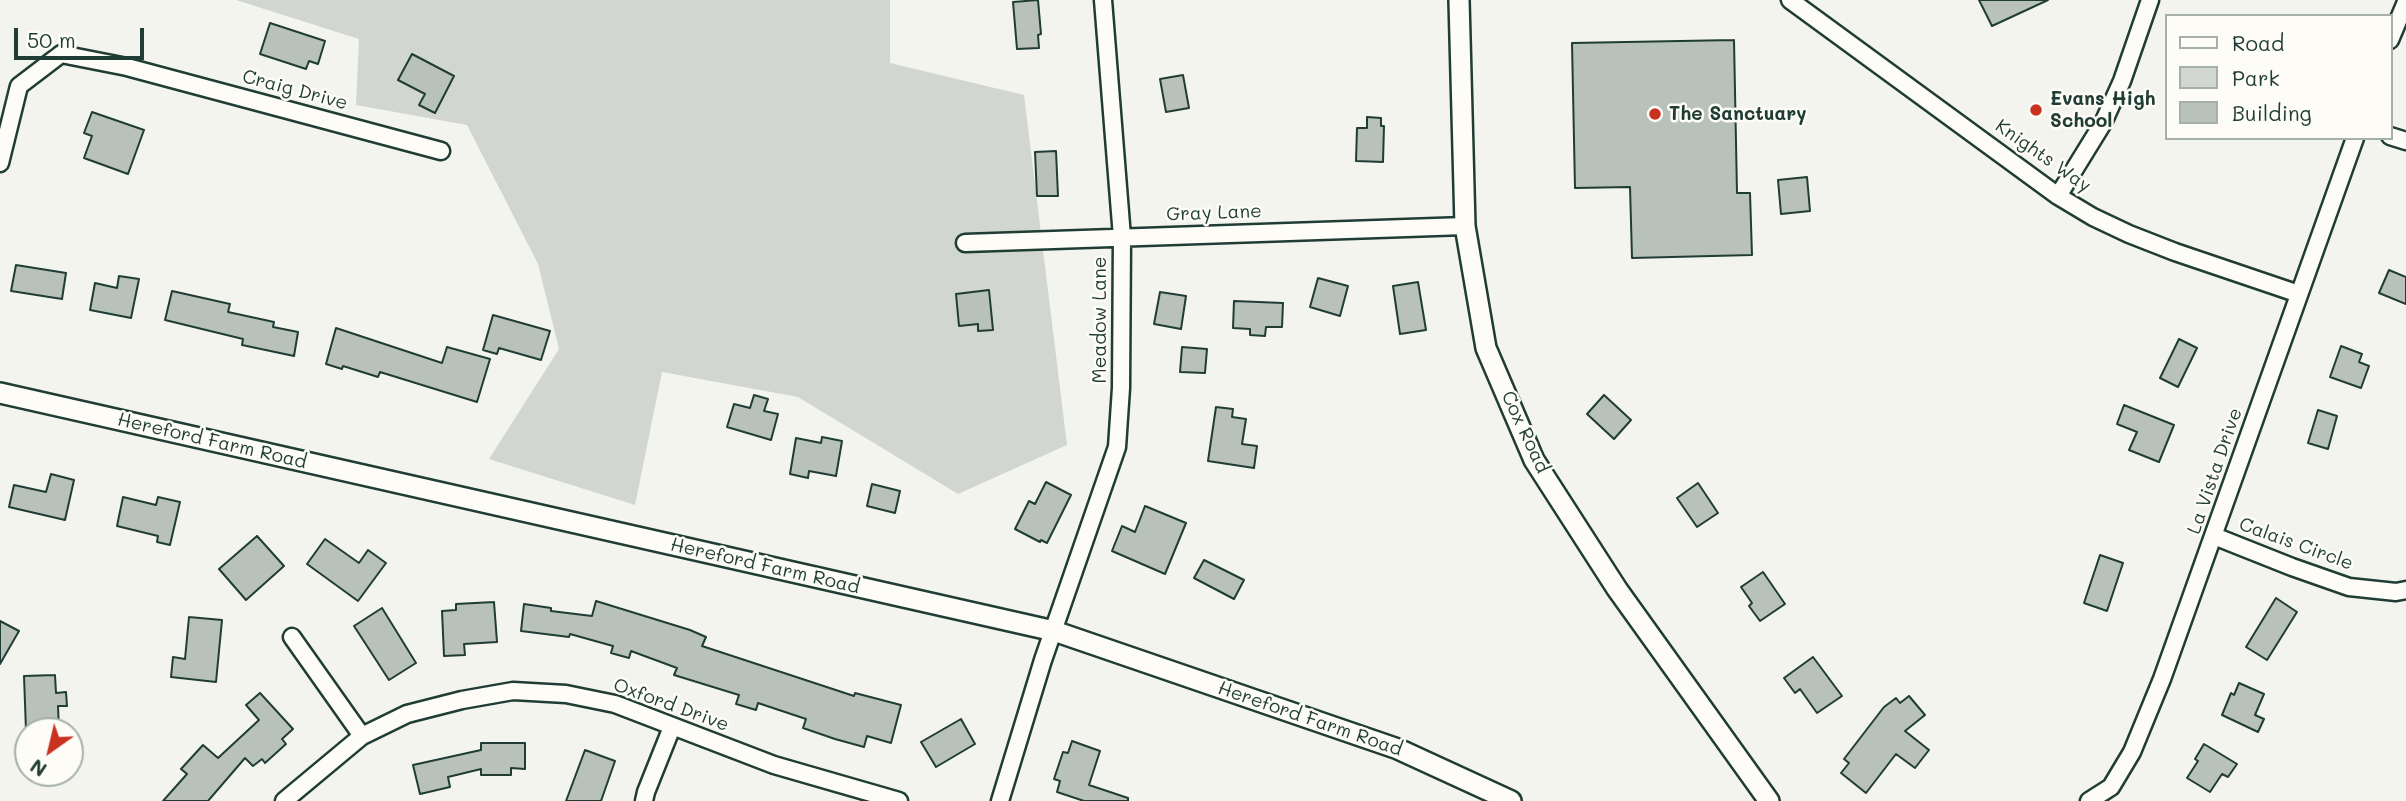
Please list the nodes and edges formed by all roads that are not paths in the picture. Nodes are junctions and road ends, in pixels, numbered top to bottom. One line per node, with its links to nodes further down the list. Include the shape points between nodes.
1 (1102, 0): 12 (street, Meadow Lane)
2 (1459, 0): 11 (street, Cox Road)
3 (1790, 0): 10 (street, Knights Way)
4 (2150, 0): 10 (street, via 2103,123)
5 (2406, 2): 6 (street)
6 (2392, 35)
7 (2354, 140): 14 (street, La Vista Drive)
8 (441, 150): 9 (street, Craig Drive, via 127,67 61,54 19,86)
9 (0, 163)
10 (2059, 196): 14 (street, Knights Way, via 2129,234)
11 (1465, 226): 12 (street, Gray Lane); 27 (street, Cox Road, via 1486,348 1535,460 1617,589)
12 (1122, 237): 13 (street, Gray Lane); 18 (street, Meadow Lane, via 1117,447)
13 (965, 243)
14 (2299, 294): 16 (street, La Vista Drive)
15 (0, 393): 18 (street, Hereford Farm Road)
16 (2214, 536): 17 (street, Calais Circle, via 2349,587); 28 (street, La Vista Drive, via 2132,752 2111,787)
17 (2406, 590)
18 (1054, 631): 25 (street, Meadow Lane); 26 (street, Hereford Farm Road, via 1398,749)
19 (292, 637): 21 (street)
20 (672, 727): 21 (street, Oxford Drive, via 615,704 566,694 513,691 407,714); 23 (street); 24 (street, Oxford Drive, via 774,765)
21 (362, 736): 22 (street, Oxford Drive)
22 (284, 801)
23 (644, 801)
24 (900, 801)
25 (1000, 801)
26 (1511, 801)
27 (1769, 801)
28 (2089, 801)

